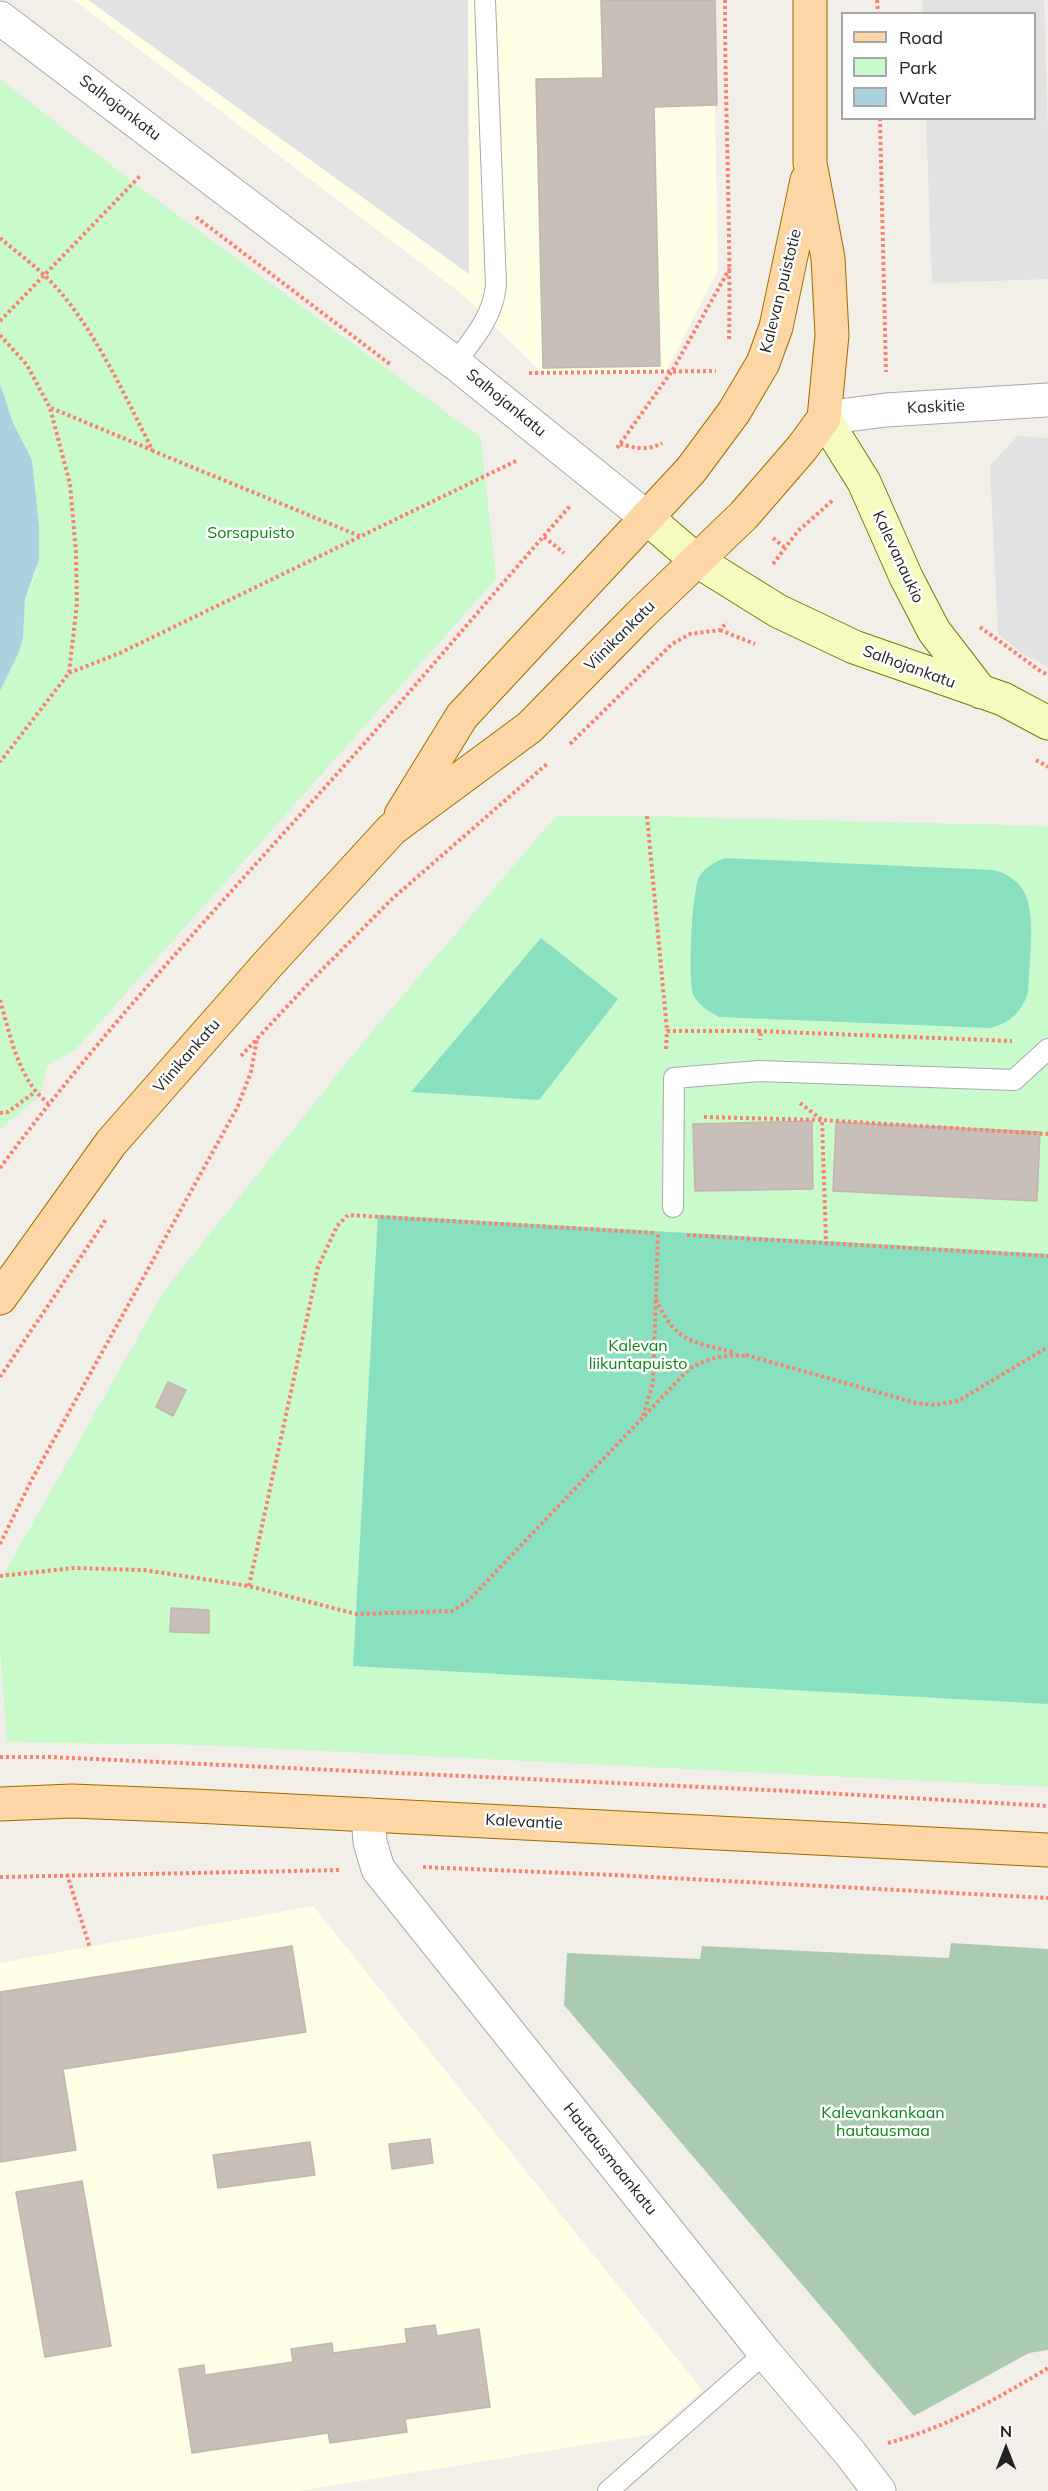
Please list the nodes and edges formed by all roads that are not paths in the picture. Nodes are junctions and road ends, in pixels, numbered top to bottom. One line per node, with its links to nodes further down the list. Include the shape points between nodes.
1 (485, 0): 5 (lane, via 495,300 489,316)
2 (810, 0): 4 (main road, Kalevan puistotie)
3 (0, 18): 5 (street, Salhojankatu)
4 (810, 164): 7 (main road, Kalevan puistotie, via 776,327 763,363); 8 (main road, Kalevan puistotie, via 828,258 832,335)
5 (455, 363): 9 (street, Salhojankatu)
6 (1041, 401): 8 (street, Kaskitie, via 886,410)
7 (734, 412): 9 (main road, Viinikankatu, via 691,470)
8 (824, 418): 10 (main road, Viinikankatu, via 744,514); 11 (street, Kalevanaukio, via 864,482 934,631)
9 (646, 517): 10 (street, Salhojankatu); 13 (main road, Viinikankatu, via 462,716)
10 (696, 560): 11 (street, Salhojankatu, via 751,596 854,647); 13 (main road, Viinikankatu, via 530,727)
11 (981, 692): 12 (street, Salhojankatu)
12 (1048, 723)
13 (392, 830): 16 (main road, Viinikankatu, via 111,1143)
14 (1044, 1053): 15 (lane, via 1014,1080 759,1071 674,1078)
15 (673, 1207)
16 (5, 1279)
17 (0, 1804): 18 (main road, Kalevantie, via 72,1801)
18 (368, 1815): 19 (main road, Kalevantie); 20 (street, Hautausmaankatu, via 378,1869)
19 (1048, 1850)
20 (765, 2353): 21 (lane); 22 (street, Hautausmaankatu)
21 (608, 2491)
22 (879, 2491)

